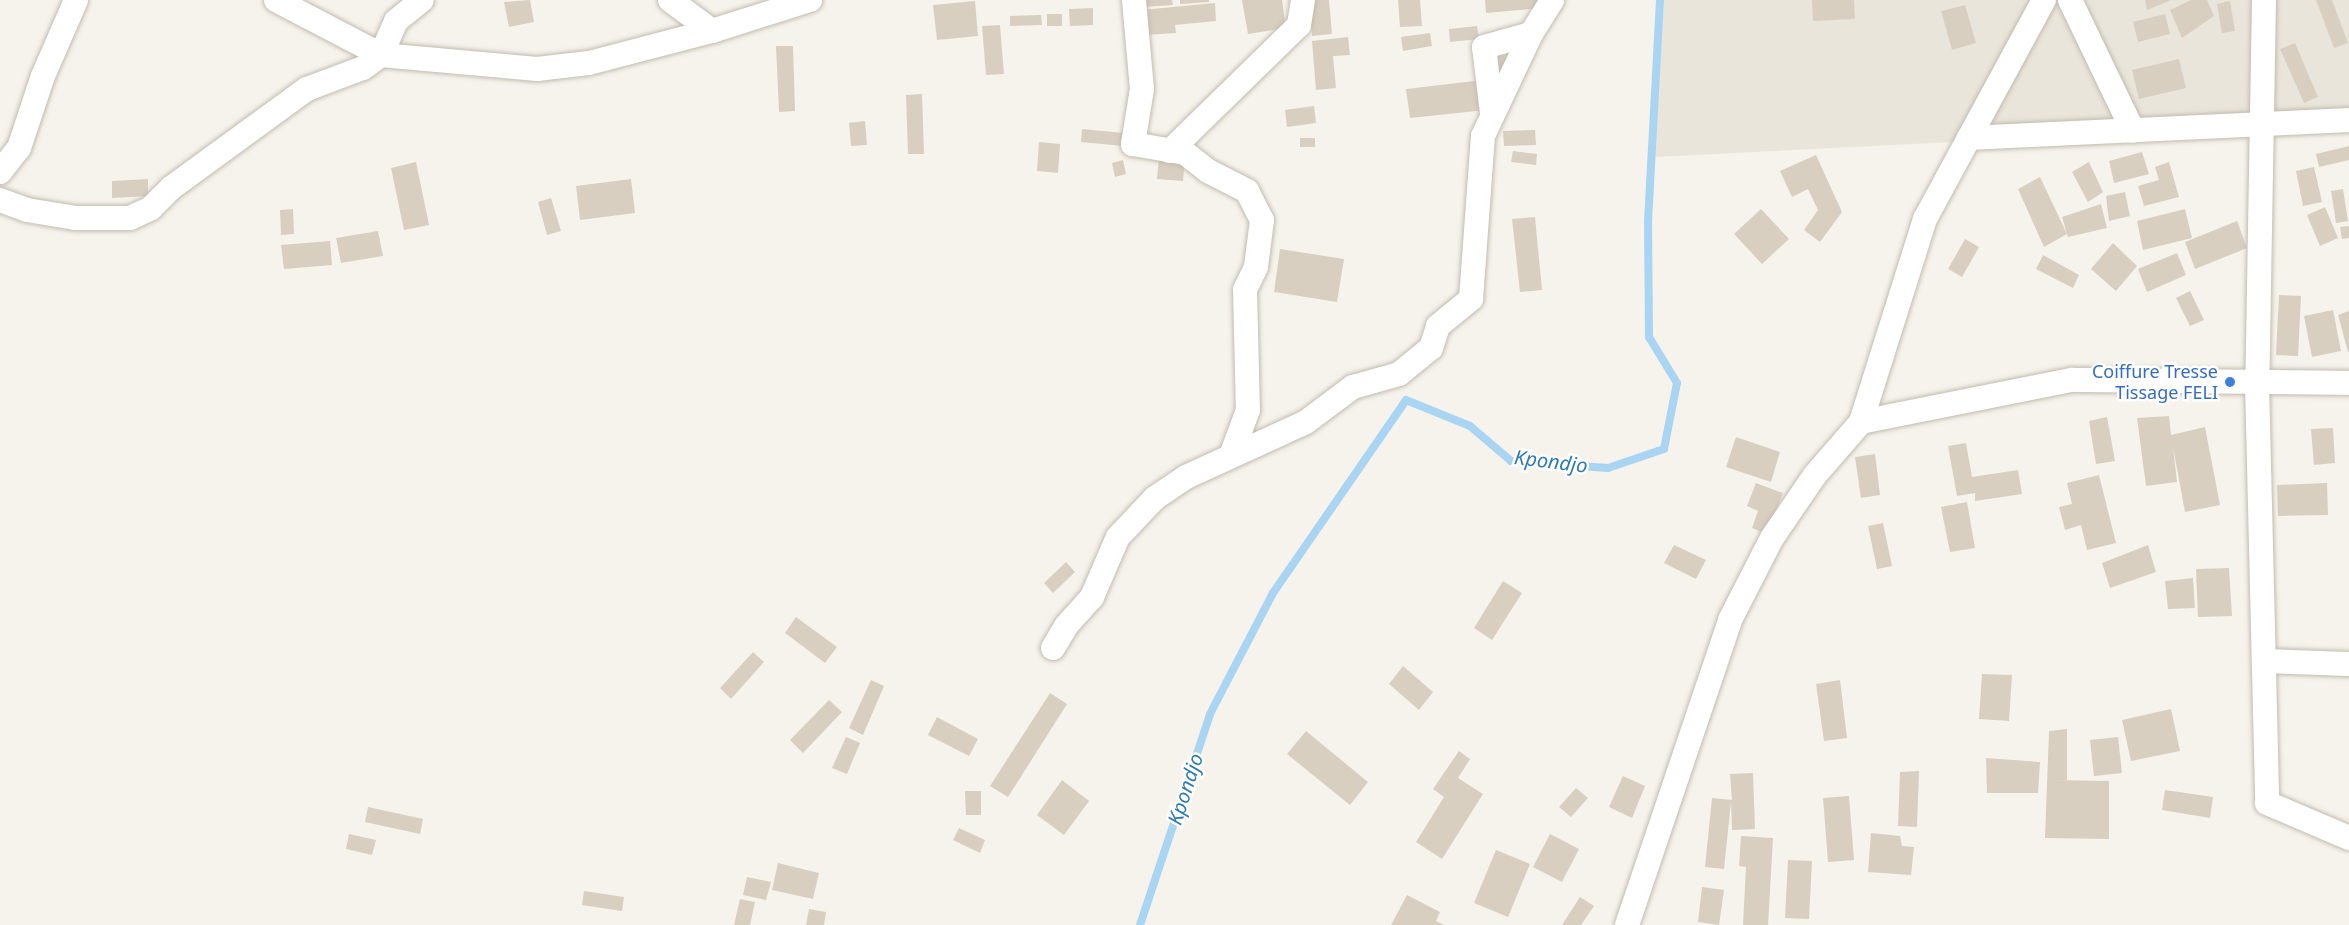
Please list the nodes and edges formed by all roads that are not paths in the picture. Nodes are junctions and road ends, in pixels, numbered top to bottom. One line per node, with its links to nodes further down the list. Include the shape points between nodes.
1 (76, 0): 21 (street, via 19,148)
2 (276, 0): 14 (street)
3 (422, 0): 14 (street, via 396,21)
4 (670, 0): 12 (street)
5 (810, 0): 12 (street)
6 (1134, 0): 20 (street, via 1142,89 1132,144)
7 (1303, 0): 20 (street, via 1299,25)
8 (1552, 0): 13 (street)
9 (2044, 0): 19 (street)
10 (2070, 0): 18 (street)
11 (2264, 0): 17 (street)
12 (712, 31): 14 (street, via 589,63 537,69)
13 (1531, 34): 15 (street); 15 (street, via 1484,47)
14 (381, 56): 22 (street, via 363,68 307,89 227,145 151,208 130,218 76,218 27,210)
15 (1492, 112): 26 (street, via 1483,136 1471,299 1437,326 1431,348 1399,374 1353,387 1306,422)
16 (2349, 120): 17 (street)
17 (2263, 125): 18 (street); 23 (street)
18 (2133, 131): 19 (street)
19 (1970, 138): 25 (street, via 1926,219)
20 (1170, 150): 26 (street, via 1185,153 1208,171 1247,191 1262,220 1256,267 1245,290 1248,410)
21 (0, 172)
22 (0, 200)
23 (2257, 383): 24 (street); 25 (street, via 2072,380); 28 (street)
24 (2349, 383)
25 (1861, 422): 31 (street, via 1815,475 1772,538 1730,620)
26 (1231, 456): 27 (street, via 1186,477 1147,506 1118,537 1092,597)
27 (1053, 648)
28 (2264, 661): 29 (street); 30 (street, via 2267,803)
29 (2349, 664)
30 (2349, 838)
31 (1627, 925)

